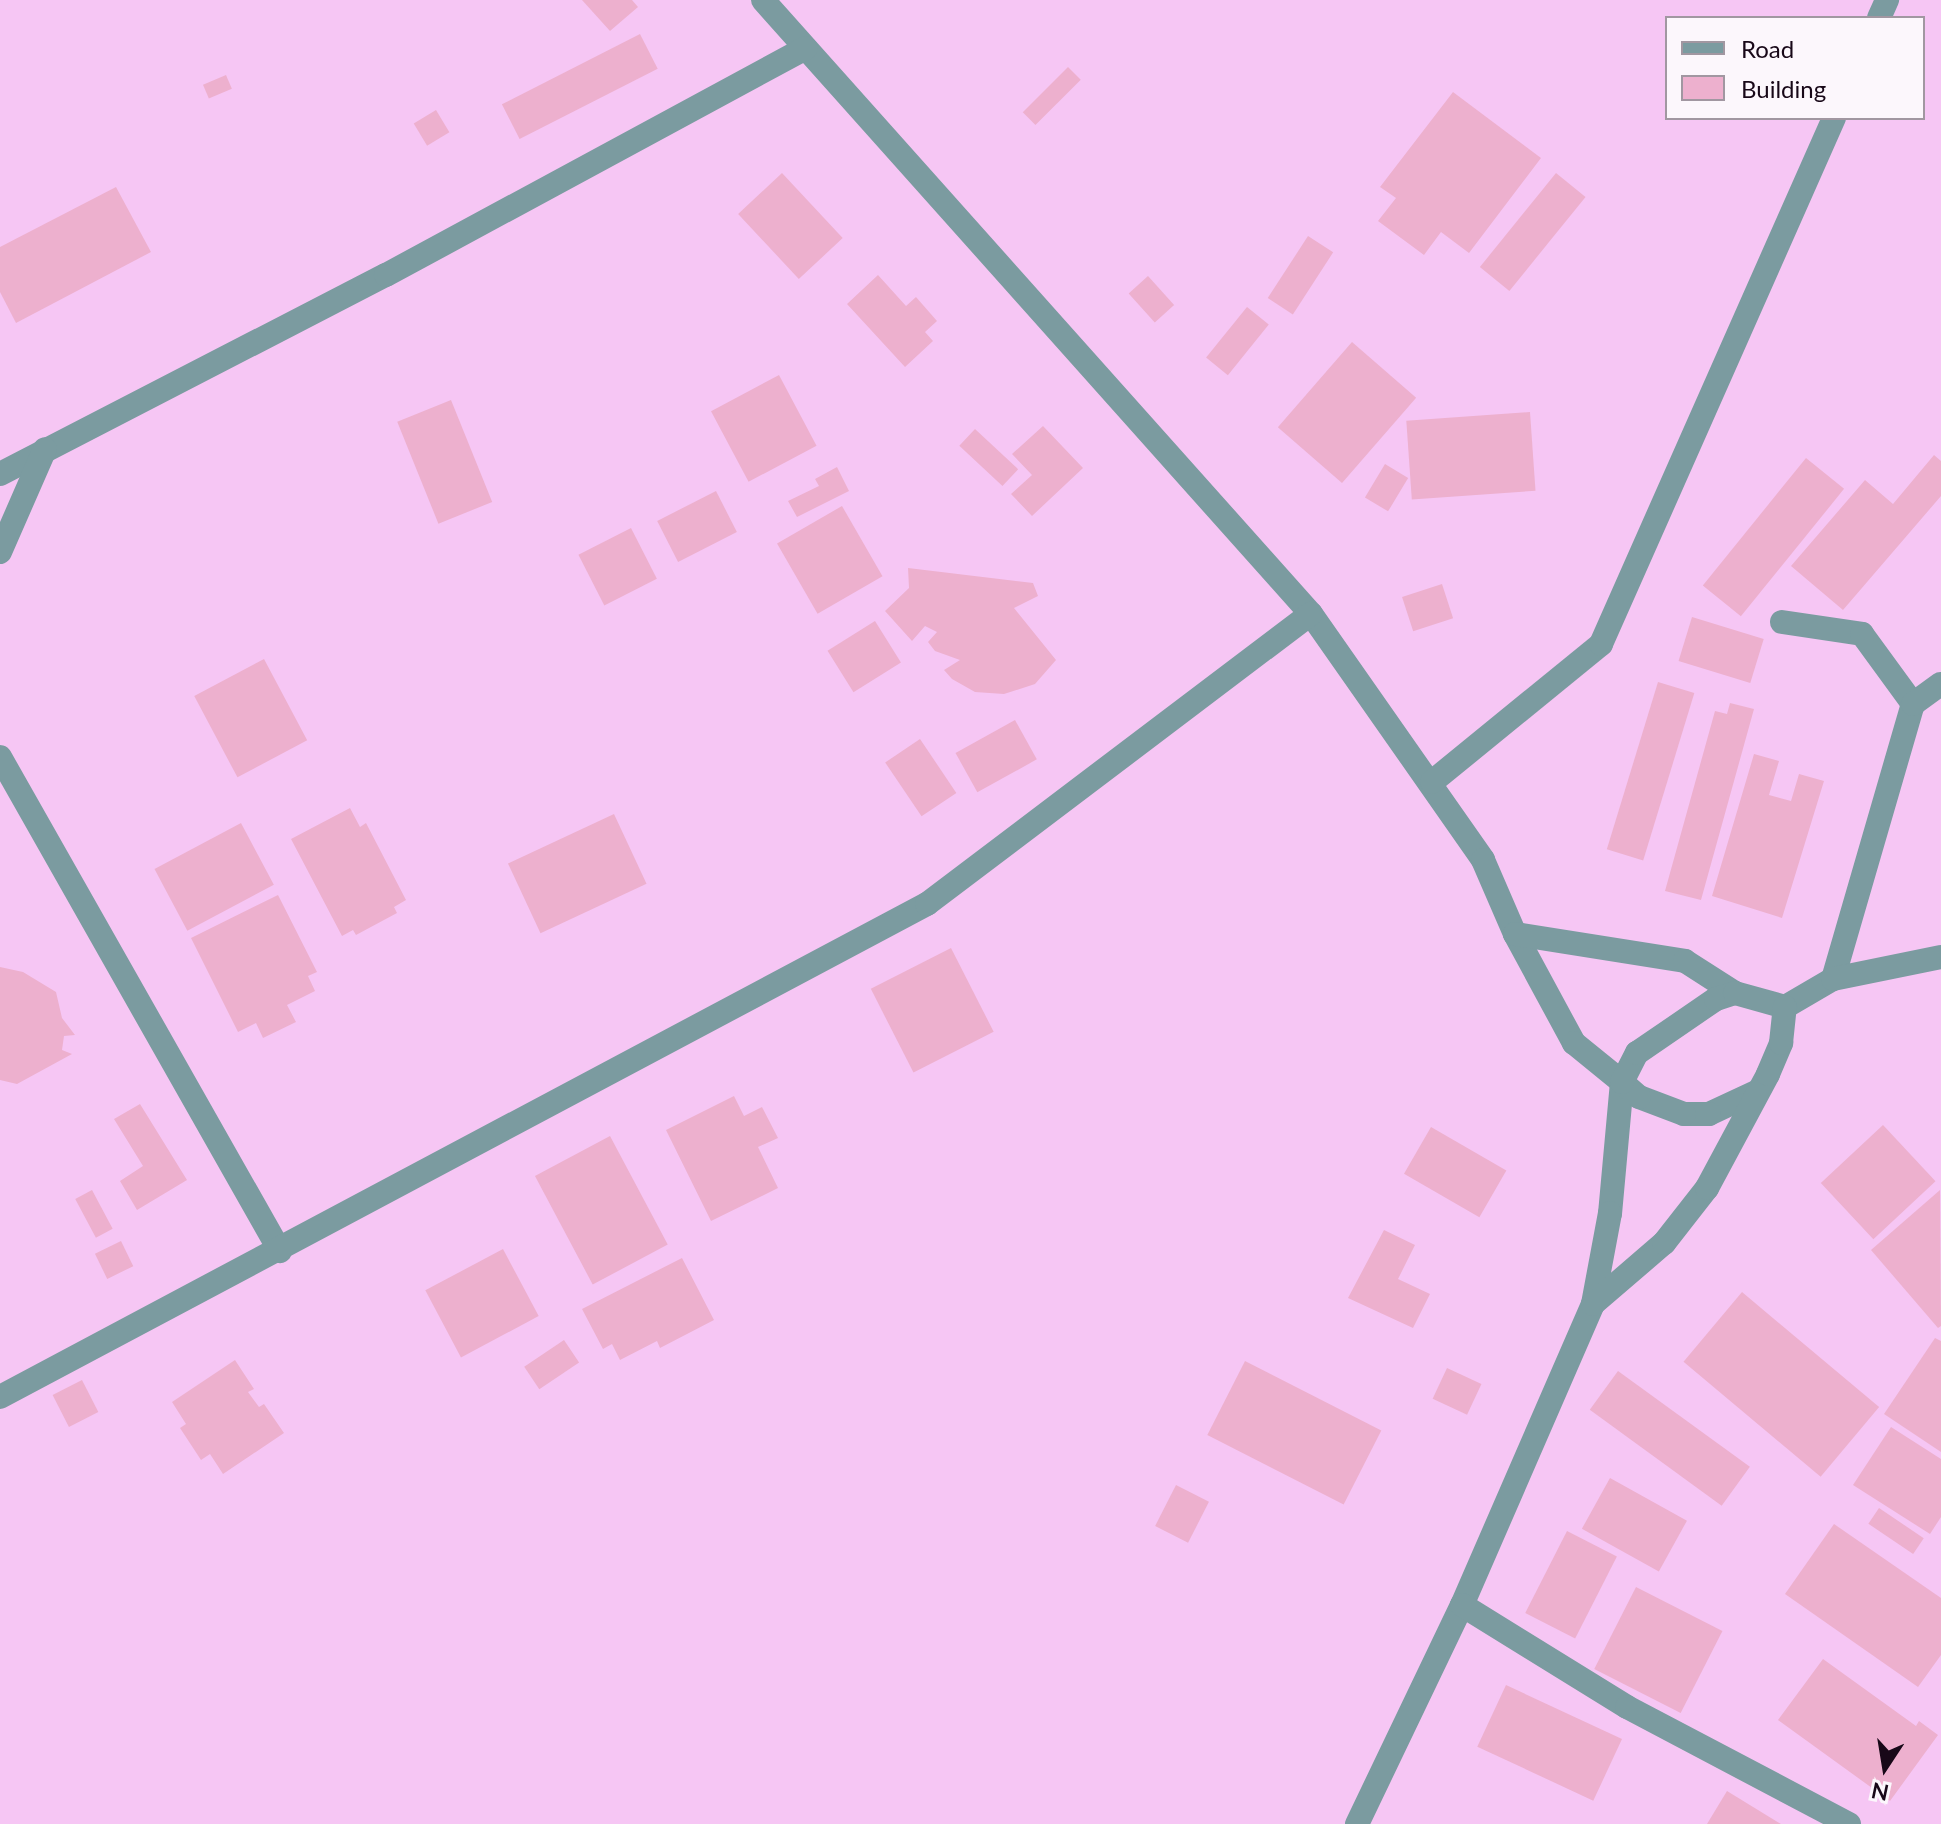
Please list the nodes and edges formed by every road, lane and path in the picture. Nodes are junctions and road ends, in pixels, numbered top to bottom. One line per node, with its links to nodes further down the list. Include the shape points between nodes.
1 (763, 0): 2 (street)
2 (805, 48): 4 (street, via 386,275); 7 (street)
3 (1833, 120): 12 (street, via 1601,644)
4 (45, 449): 5 (street); 6 (street)
5 (0, 474)
6 (0, 552)
7 (1311, 614): 12 (street); 20 (street, via 927,904)
8 (1782, 622): 10 (street, via 1862,634)
9 (1941, 684): 10 (street)
10 (1913, 704): 15 (street)
11 (0, 757): 20 (street)
12 (1432, 782): 13 (street, via 1483,860)
13 (1515, 934): 16 (street, via 1685,961); 18 (street, via 1574,1043)
14 (1941, 957): 15 (street)
15 (1833, 979): 17 (street)
16 (1735, 993): 17 (street); 18 (street, via 1690,1014 1637,1053)
17 (1785, 1007): 19 (street, via 1781,1043)
18 (1622, 1082): 19 (street, via 1639,1097 1684,1114 1709,1114); 21 (street, via 1610,1213)
19 (1758, 1091): 21 (street, via 1707,1188 1664,1243)
20 (280, 1251): 22 (street)
21 (1593, 1304): 23 (street)
22 (0, 1397)
23 (1462, 1605): 24 (street); 25 (street, via 1627,1707)
24 (1357, 1824)
25 (1849, 1824)

